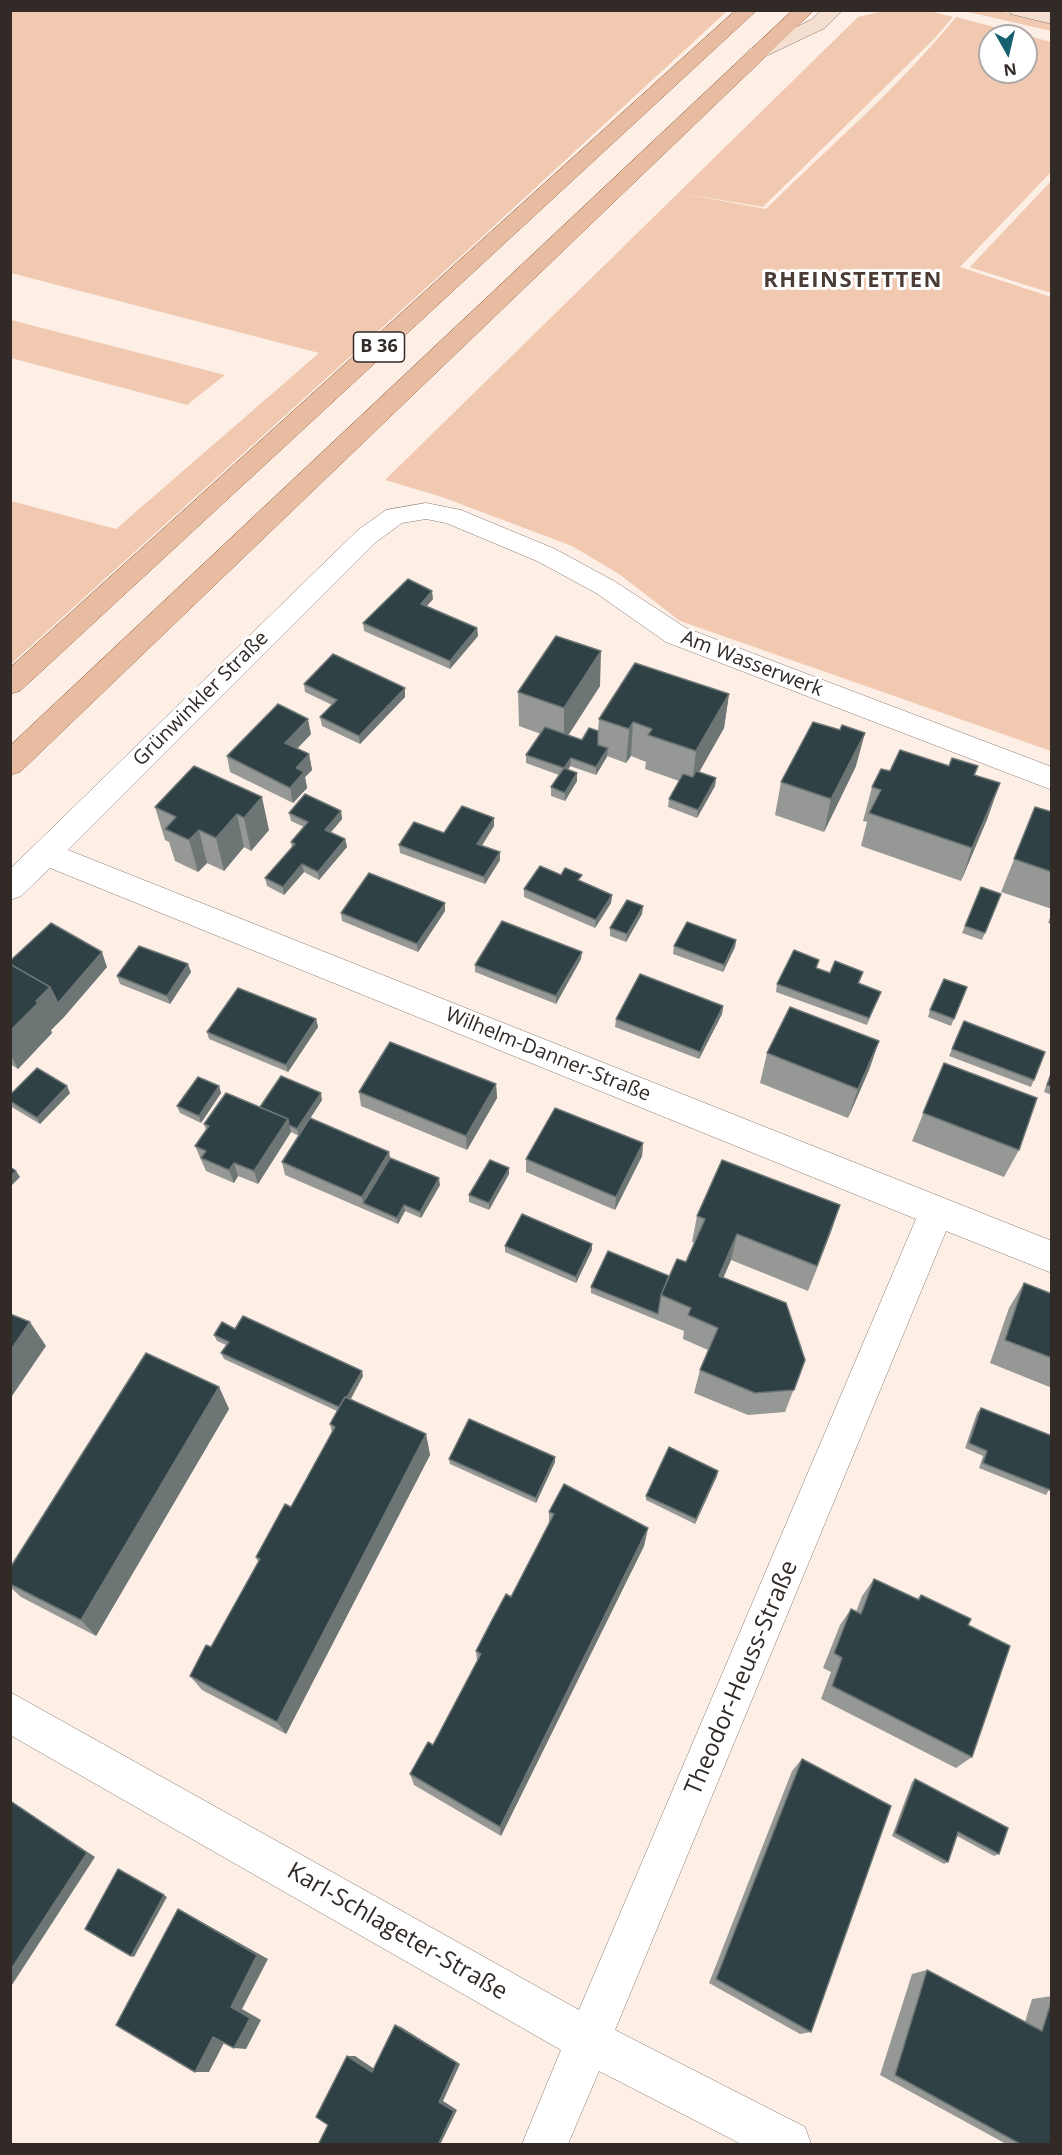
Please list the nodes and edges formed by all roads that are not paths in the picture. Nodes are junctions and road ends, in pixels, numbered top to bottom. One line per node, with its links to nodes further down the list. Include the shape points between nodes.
1 (748, 10): 8 (main road, B 36)
2 (805, 10): 6 (main road, B 36)
3 (834, 10): 6 (main road, via 818,24)
4 (1018, 10): 5 (main road)
5 (1052, 18)
6 (757, 53): 9 (main road, B 36)
7 (395, 516): 10 (street, Am Wasserwerk, via 426,511 452,516 546,555 605,587 676,636); 11 (street, Grünwinkler Straße, via 366,536)
8 (10, 684)
9 (10, 764)
10 (1052, 779)
11 (44, 853): 12 (street, Grünwinkler Straße); 13 (street, Wilhelm-Danner-Straße)
12 (10, 888)
13 (936, 1211): 14 (street, Wilhelm-Danner-Straße); 16 (street, Theodor-Heuss-Straße)
14 (1052, 1257)
15 (12, 1716): 16 (street, Karl-Schlageter-Straße)
16 (589, 2041): 17 (street, Theodor-Heuss-Straße); 18 (street, Karl-Schlageter-Straße)
17 (545, 2145)
18 (788, 2145)

